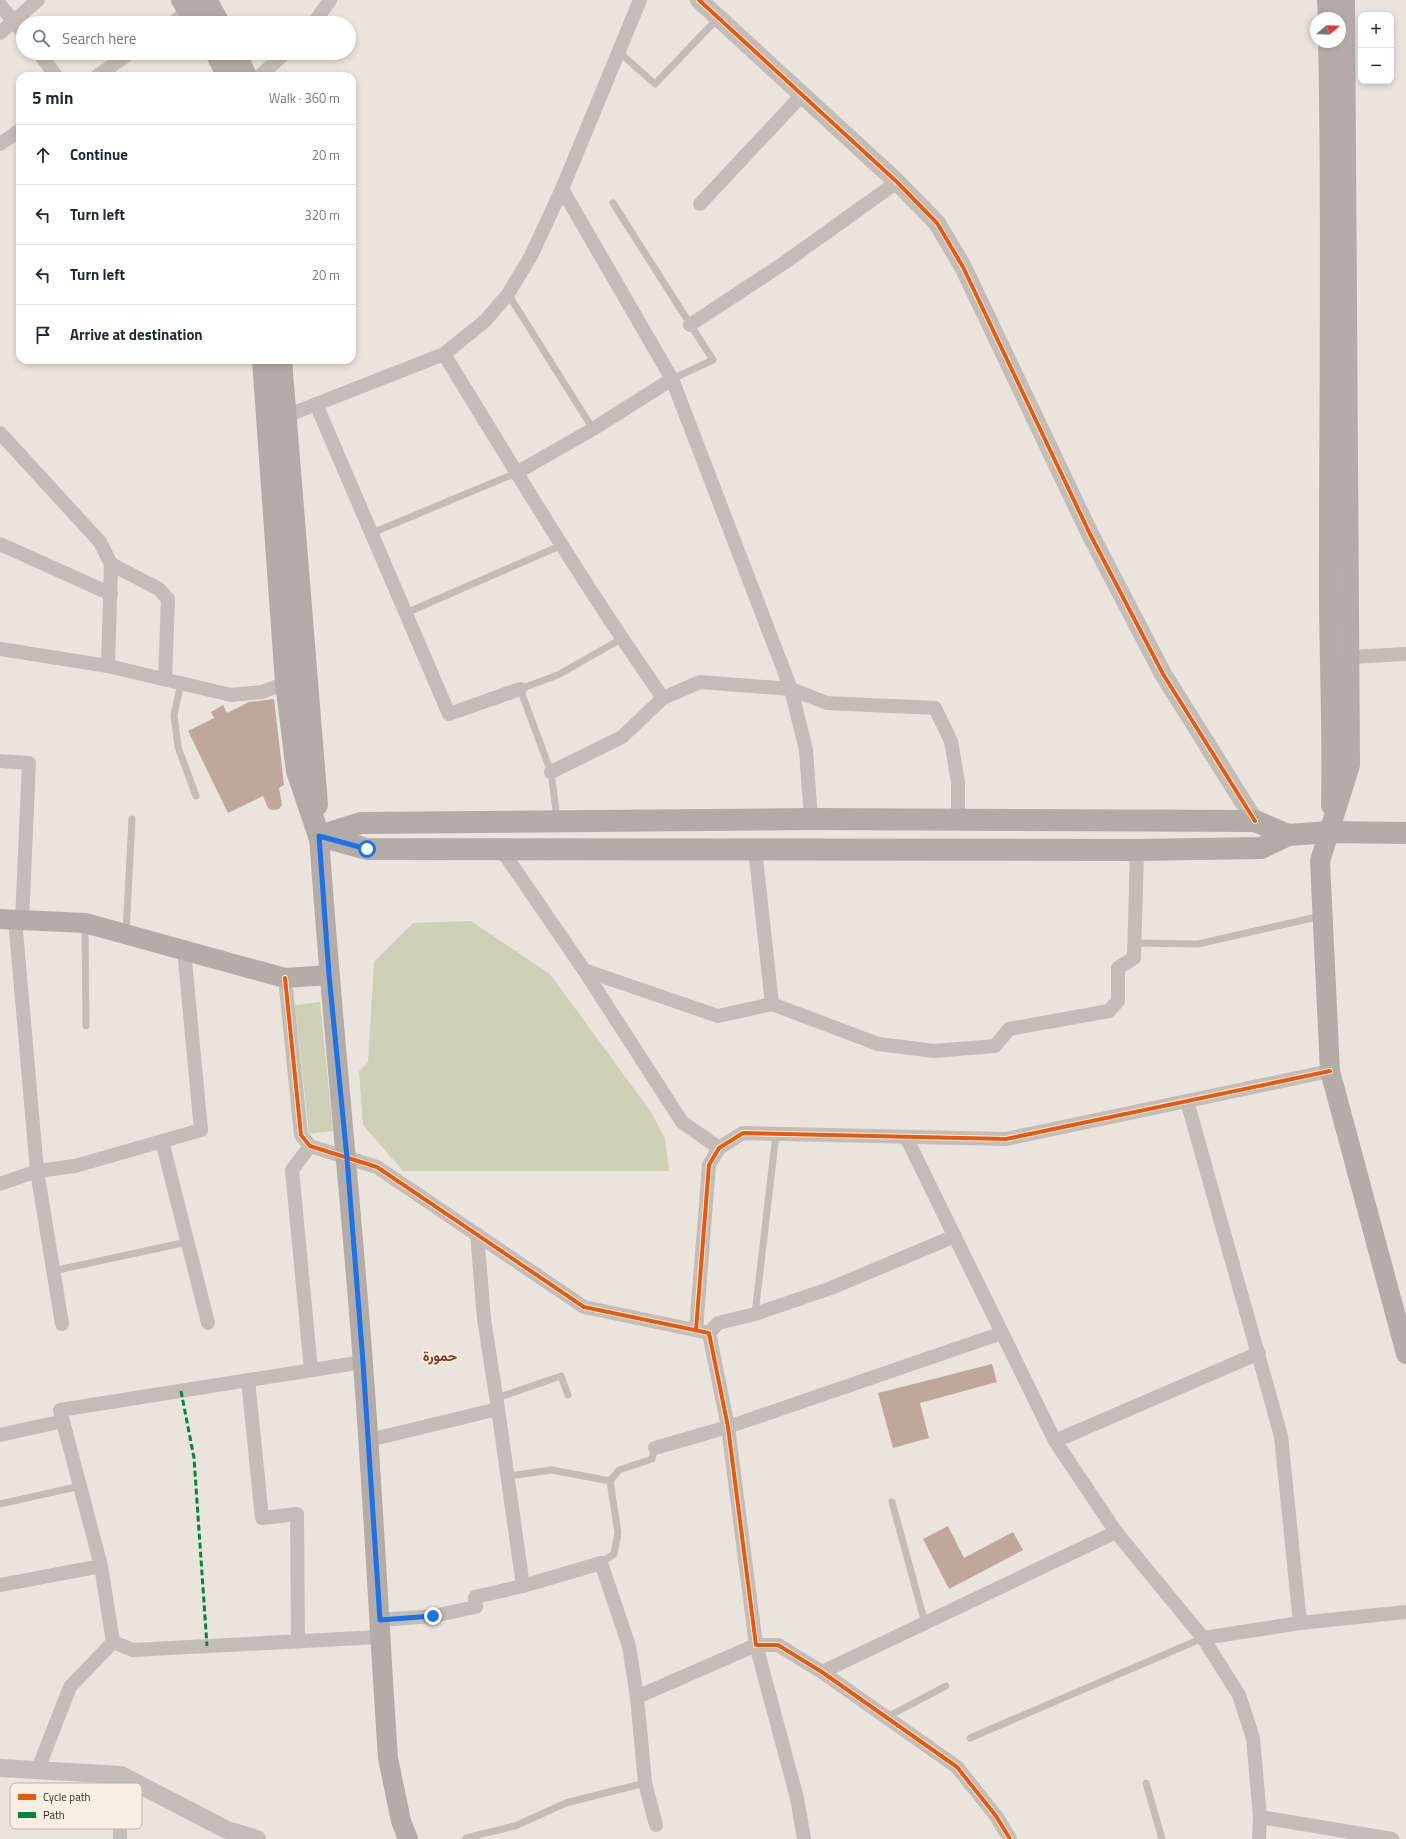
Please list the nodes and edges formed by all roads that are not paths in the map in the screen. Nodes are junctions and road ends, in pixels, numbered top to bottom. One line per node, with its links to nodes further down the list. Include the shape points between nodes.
1 (38, 0): 10 (street)
2 (330, 0): 12 (street)
3 (640, 0): 18 (street)
4 (699, 0): 13 (street)
5 (1327, 0): 9 (main road)
6 (1345, 0): 56 (main road)
7 (0, 5): 14 (street)
8 (189, 11): 11 (main road)
9 (1328, 12)
10 (20, 16)
11 (202, 16)
12 (319, 16)
13 (718, 18): 18 (lane, via 655,84); 29 (street)
14 (14, 21): 15 (street); 16 (street)
15 (16, 24)
16 (0, 34)
17 (1328, 48): 72 (main road, via 1331,170)
18 (618, 51): 33 (street)
19 (44, 60): 24 (street)
20 (120, 60): 25 (street)
21 (220, 60): 26 (main road)
22 (238, 60): 27 (main road)
23 (277, 60): 28 (street)
24 (53, 72)
25 (103, 72)
26 (226, 72)
27 (244, 72)
28 (264, 72)
29 (802, 95): 32 (street); 35 (street)
30 (16, 133): 31 (street)
31 (0, 144)
32 (898, 182): 37 (street, via 784,263); 70 (street, via 937,223 964,267 1090,534 1159,667)
33 (562, 189): 36 (street, via 531,256); 41 (street)
34 (613, 203): 37 (lane)
35 (700, 204)
36 (508, 294): 38 (street, via 485,321); 44 (lane)
37 (690, 325): 41 (lane, via 713,360)
38 (444, 354): 42 (street); 46 (street)
39 (263, 364): 59 (main road)
40 (281, 364): 43 (main road)
41 (672, 379): 44 (street); 61 (street)
42 (316, 404): 43 (street); 47 (street)
43 (286, 416): 59 (main road)
44 (593, 429): 46 (street)
45 (0, 433): 50 (street, via 100,542)
46 (516, 473): 47 (lane); 49 (street)
47 (372, 533): 52 (street)
48 (0, 544): 51 (street)
49 (562, 545): 52 (lane); 53 (street)
50 (112, 564): 51 (street); 58 (street, via 160,589 168,599)
51 (112, 594): 57 (street)
52 (406, 614): 62 (street, via 449,714)
53 (621, 639): 62 (lane, via 558,675); 63 (street)
54 (0, 649): 57 (street)
55 (1406, 654): 56 (street)
56 (1350, 657): 72 (main road, via 1350,765)
57 (108, 666): 58 (street)
58 (165, 679): 60 (street)
59 (296, 682): 60 (street, via 262,692 231,695); 75 (main road, via 297,771)
60 (181, 683): 66 (lane, via 174,716 178,747)
61 (791, 689): 63 (street, via 700,682); 68 (street, via 806,750); 69 (street, via 827,703 935,708 951,741 958,782)
62 (520, 690): 65 (lane)
63 (663, 698): 65 (street, via 622,737)
64 (0, 761): 80 (street, via 29,763)
65 (551, 772): 71 (lane)
66 (196, 796)
67 (132, 819): 82 (lane)
68 (811, 819): 69 (main road); 71 (main road)
69 (958, 820): 70 (main road)
70 (1255, 821): 74 (main road)
71 (558, 822): 75 (main road, via 361,824)
72 (1331, 832): 73 (main road); 74 (main road); 79 (main road, via 1320,861)
73 (1406, 833)
74 (1288, 834): 78 (main road, via 1261,848)
75 (319, 836): 76 (main road, via 367,849); 86 (main road)
76 (501, 849): 77 (main road); 85 (street)
77 (755, 849): 78 (main road); 88 (street)
78 (1137, 850): 83 (street)
79 (1323, 915): 83 (lane, via 1198,944); 90 (main road)
80 (13, 919): 81 (main road); 98 (street)
81 (85, 923): 82 (main road); 89 (lane)
82 (126, 935): 84 (main road)
83 (1134, 943): 88 (street, via 1134,958 1118,968 1118,1001 1109,1011 1009,1029 995,1046 934,1051 878,1044)
84 (184, 950): 87 (main road); 94 (street, via 201,1130)
85 (584, 970): 88 (street, via 718,1016); 96 (street, via 682,1122)
86 (329, 975): 87 (main road); 97 (main road)
87 (285, 978): 95 (street, via 301,1135)
88 (772, 1004)
89 (86, 1026)
90 (1330, 1071): 91 (street); 110 (main road)
91 (1187, 1101): 93 (street, via 1006,1139); 109 (street)
92 (776, 1134): 93 (street); 96 (street, via 743,1133); 104 (lane)
93 (906, 1137): 101 (street)
94 (162, 1141): 98 (street, via 75,1166); 102 (street)
95 (310, 1146): 97 (street); 112 (street, via 292,1170)
96 (719, 1148): 107 (street, via 709,1165)
97 (347, 1158): 100 (street, via 377,1167); 111 (main road)
98 (37, 1172): 99 (street); 103 (street)
99 (0, 1184)
100 (477, 1234): 107 (street, via 584,1307); 115 (street, via 484,1319)
101 (955, 1236): 104 (street, via 831,1288); 108 (street)
102 (187, 1242): 103 (lane); 105 (street)
103 (53, 1271): 106 (street)
104 (755, 1314): 107 (street, via 718,1323)
105 (208, 1323)
106 (62, 1324)
107 (703, 1331): 117 (street)
108 (1002, 1333): 117 (street); 120 (street)
109 (1259, 1353): 120 (street); 134 (street, via 1281,1436)
110 (1406, 1354)
111 (363, 1362): 112 (street); 119 (main road)
112 (311, 1370): 113 (street)
113 (248, 1380): 116 (street, via 60,1410); 137 (street, via 262,1518 297,1514)
114 (568, 1395): 115 (lane, via 561,1376)
115 (498, 1404): 119 (street); 122 (street)
116 (63, 1421): 118 (street); 124 (street)
117 (728, 1427): 121 (street); 139 (street)
118 (0, 1435)
119 (369, 1440): 135 (main road)
120 (1055, 1441): 127 (street)
121 (655, 1448): 123 (lane, via 652,1459 619,1470)
122 (508, 1476): 123 (lane, via 552,1470); 131 (street)
123 (610, 1482): 128 (lane, via 618,1533 614,1554)
124 (80, 1486): 126 (lane); 129 (street)
125 (892, 1502): 133 (lane)
126 (0, 1504)
127 (1116, 1532): 133 (street); 136 (street)
128 (601, 1563): 131 (street); 142 (street, via 629,1646)
129 (101, 1566): 130 (street); 138 (street)
130 (0, 1585)
131 (523, 1586): 135 (street, via 475,1597 476,1607)
132 (1406, 1612): 134 (street)
133 (924, 1623): 140 (street)
134 (1300, 1623): 136 (street)
135 (380, 1628): 137 (street); 159 (main road, via 388,1758 401,1821)
136 (1203, 1638): 144 (lane); 153 (street, via 1239,1695 1253,1738)
137 (298, 1641): 138 (street, via 133,1650)
138 (113, 1642): 146 (street, via 70,1687)
139 (756, 1645): 140 (street, via 778,1645); 142 (street); 160 (street, via 797,1798)
140 (822, 1672): 143 (street)
141 (946, 1686): 143 (lane)
142 (637, 1696): 150 (street)
143 (887, 1717): 161 (street, via 957,1766 996,1816)
144 (970, 1738)
145 (0, 1768): 146 (street)
146 (38, 1770): 147 (street)
147 (121, 1775): 148 (street); 149 (street)
148 (121, 1783)
149 (136, 1783)
150 (645, 1783): 154 (street); 156 (lane, via 566,1803 515,1826)
151 (1146, 1783): 162 (lane)
152 (142, 1786): 158 (street, via 227,1830)
153 (1260, 1817): 163 (street); 164 (street)
154 (656, 1825)
155 (120, 1829): 157 (street)
156 (466, 1838)
157 (120, 1839)
158 (257, 1839)
159 (408, 1839)
160 (804, 1839)
161 (1010, 1839)
162 (1162, 1839)
163 (1259, 1839)
164 (1392, 1839)

